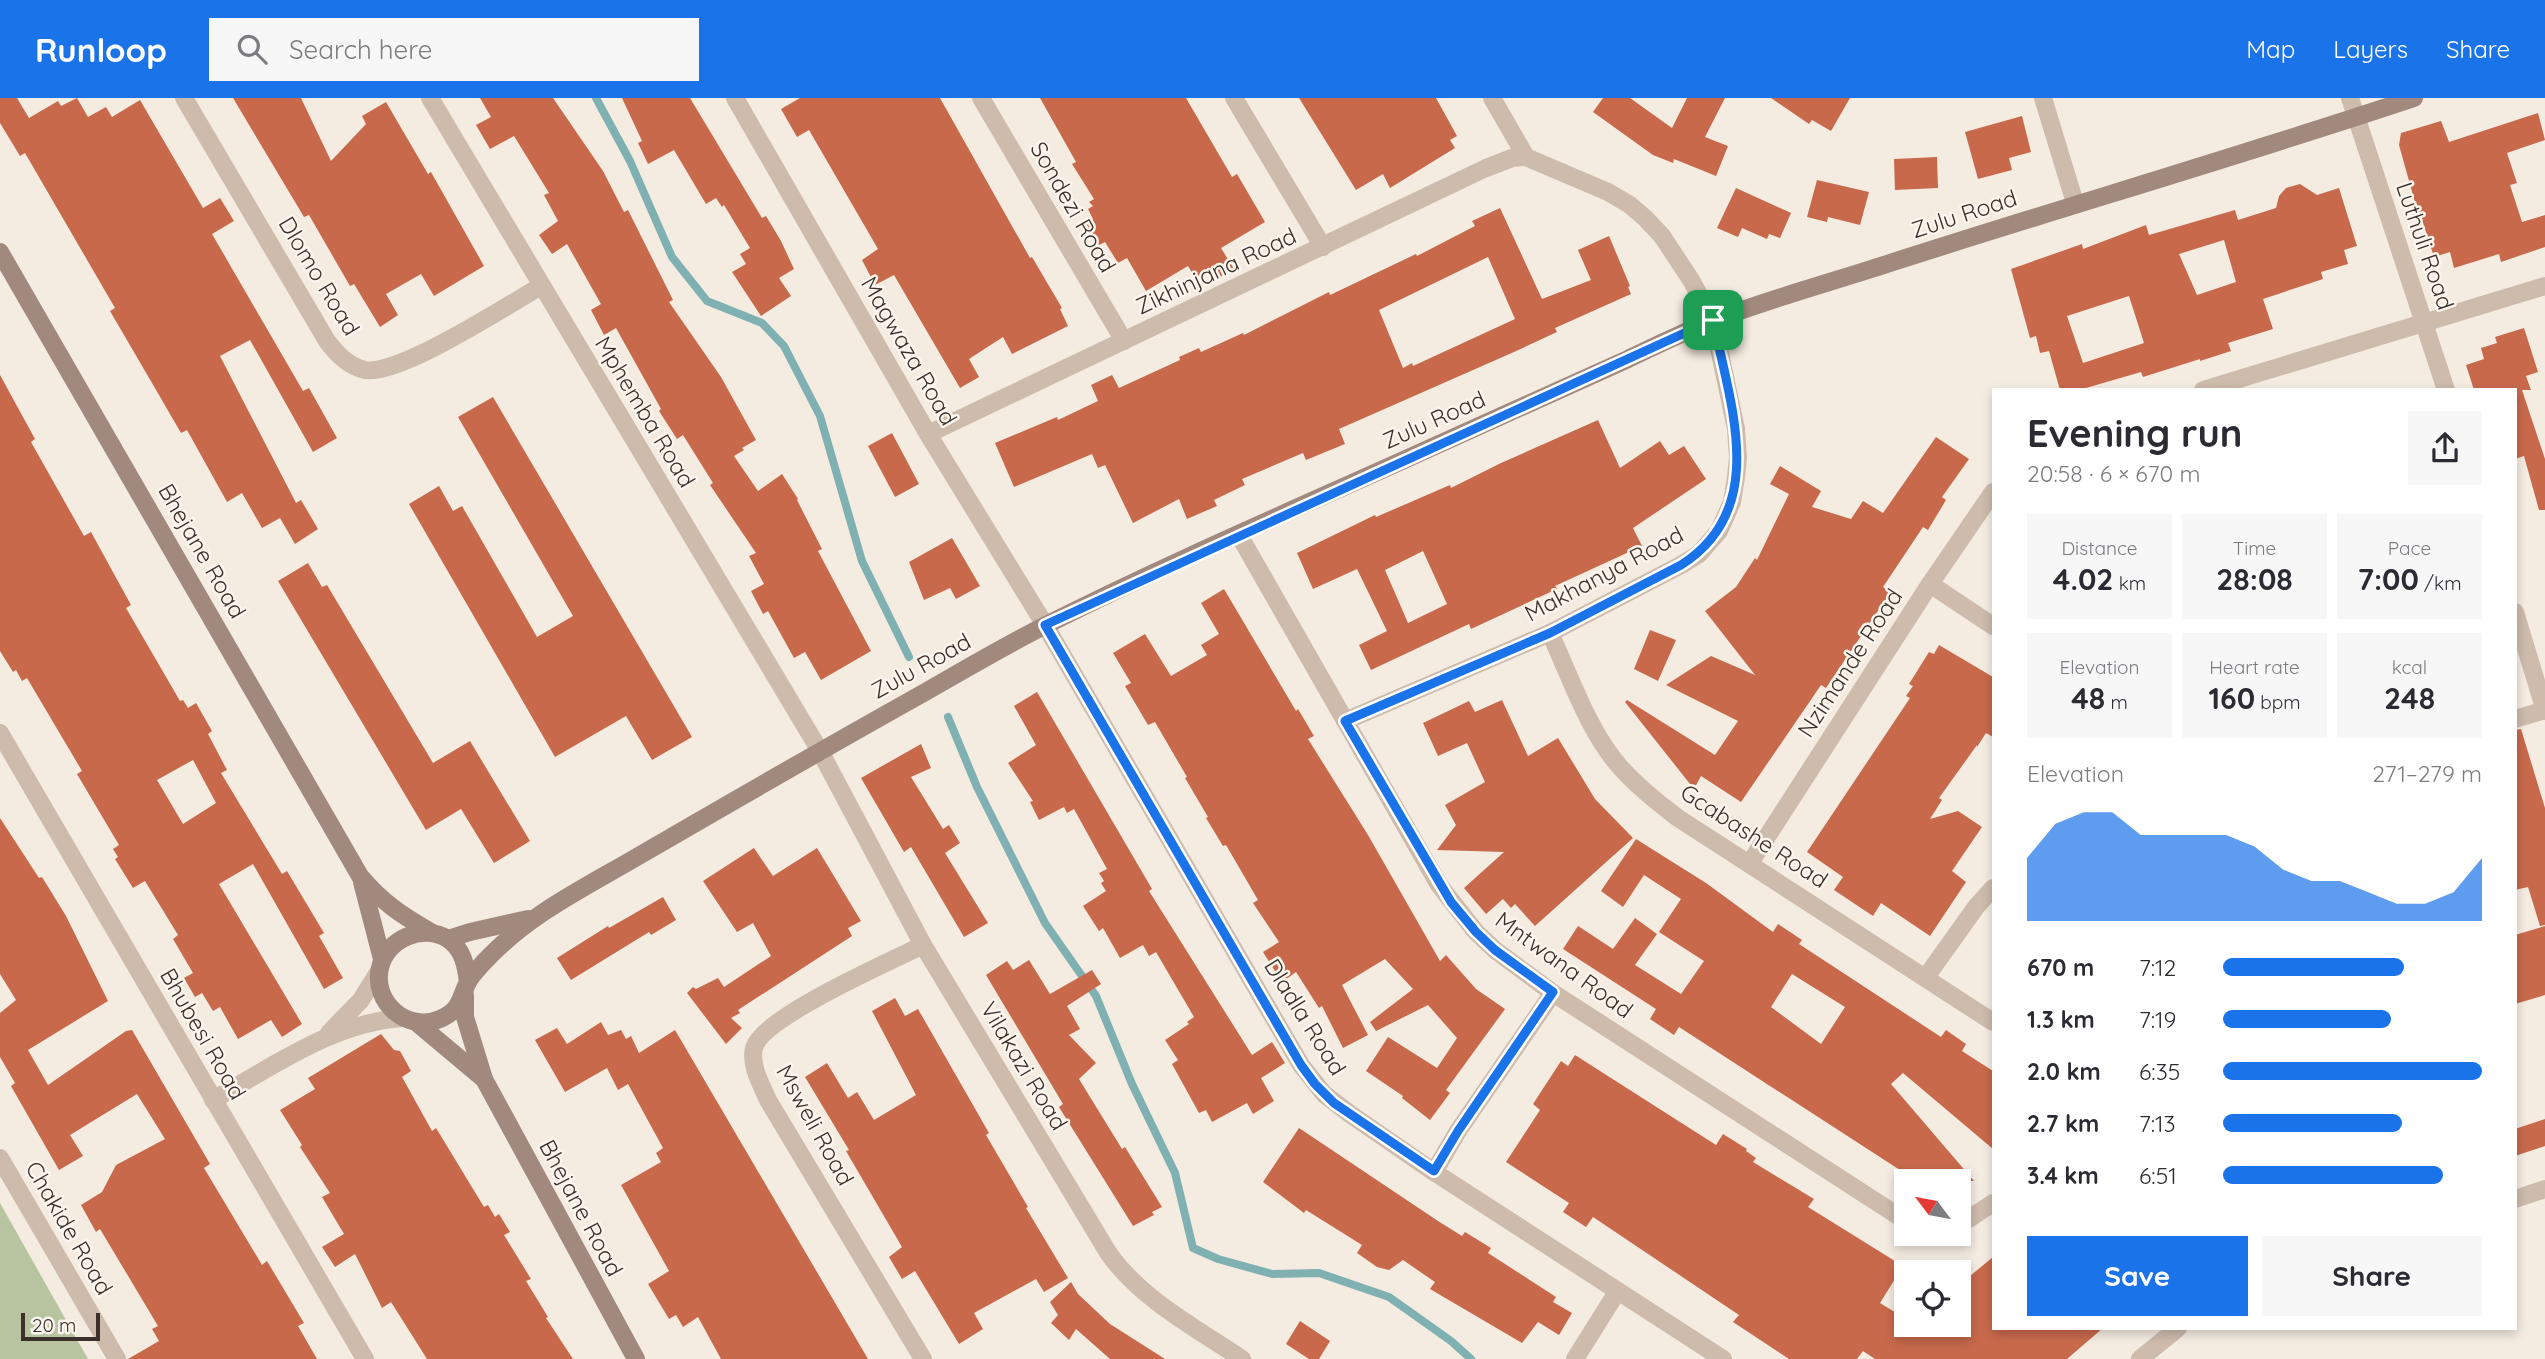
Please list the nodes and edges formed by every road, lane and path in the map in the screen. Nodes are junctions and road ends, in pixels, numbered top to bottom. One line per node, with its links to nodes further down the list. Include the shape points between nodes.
1 (184, 98): 15 (street, Dlomo Road, via 327,341 335,353 355,366 379,369 421,354)
2 (430, 98): 15 (street, Mphemba Road)
3 (735, 98): 22 (street, Magwaza Road)
4 (981, 98): 19 (street, Sondezi Road)
5 (1234, 98): 13 (street)
6 (1492, 98): 11 (street)
7 (2043, 98): 12 (street)
8 (2350, 98): 10 (street, Luthuli Road)
9 (2414, 98): 10 (street, Zulu Road)
10 (2356, 117): 12 (street, Zulu Road); 18 (street, Luthuli Road)
11 (1526, 157): 13 (street, Zikhinjana Road, via 1486,168); 17 (street, Makhanya Road, via 1608,192 1645,218 1662,236)
12 (2075, 204): 17 (street, Zulu Road)
13 (1323, 247): 19 (street, Zikhinjana Road)
14 (0, 252): 36 (street, Bhejane Road)
15 (541, 286): 34 (street, Mphemba Road)
16 (2545, 286): 18 (street)
17 (1713, 320): 24 (street, Zulu Road); 29 (street, Makhanya Road, via 1738,458 1732,502 1719,531 1699,554 1681,565)
18 (2426, 323): 20 (street); 21 (street, Luthuli Road)
19 (1124, 341): 22 (street, Zikhinjana Road)
20 (2210, 388)
21 (2445, 388)
22 (928, 434): 27 (street, Magwaza Road)
23 (1992, 493): 25 (street, Nzimande Road)
24 (1239, 535): 27 (street, Zulu Road); 32 (street, Mntwana Road)
25 (1930, 584): 28 (street); 35 (street, Nzimande Road)
26 (2517, 619): 30 (street)
27 (1045, 625): 34 (street, Zulu Road); 51 (street, Dladla Road, via 1301,1065 1334,1103)
28 (1992, 625)
29 (1550, 633): 32 (street, Makhanya Road); 35 (street, Gcabashe Road, via 1599,739 1619,766 1678,818)
30 (2545, 710): 31 (street)
31 (2517, 718)
32 (1345, 721): 44 (street, Mntwana Road, via 1451,902 1495,950)
33 (0, 733): 49 (street, Bhubesi Road)
34 (820, 751): 38 (street, Zulu Road); 40 (street, Vilakazi Road)
35 (1750, 863): 42 (street, Gcabashe Road)
36 (360, 876): 39 (street, Bhejane Road, via 394,911); 41 (street, Bhejane Road)
37 (1992, 889): 42 (street)
38 (531, 918): 39 (street, Zulu Road); 43 (street, Zulu Road, via 482,964)
39 (441, 937): 41 (street, via 418,933 403,938 391,946); 43 (street, via 459,950 466,964)
40 (923, 945): 62 (street, Msweli Road, via 796,1009 773,1024 754,1050 754,1064 768,1100); 63 (street, Vilakazi Road, via 1120,1269 1153,1299)
41 (381, 965): 45 (street, via 383,998); 47 (street, via 361,1000)
42 (1926, 977): 46 (street, Gcabashe Road)
43 (466, 988): 45 (street, via 457,1008 445,1017 430,1022); 48 (street, Bhejane Road, via 466,1017)
44 (1553, 992): 51 (street); 55 (street, Mntwana Road)
45 (409, 1020): 47 (street, via 353,1027); 48 (street, Bhejane Road)
46 (1992, 1021)
47 (324, 1038): 49 (street)
48 (484, 1079): 61 (street, Bhejane Road)
49 (213, 1100): 60 (street, Bhubesi Road)
50 (0, 1158): 59 (street, Chakide Road)
51 (1434, 1171): 57 (street, Dladla Road)
52 (2545, 1189): 53 (street)
53 (2517, 1198)
54 (1992, 1204): 56 (street)
55 (1894, 1213)
56 (1971, 1217)
57 (1617, 1292): 64 (street); 65 (street, Dladla Road)
58 (2176, 1330): 66 (street)
59 (117, 1359)
60 (365, 1359)
61 (636, 1359)
62 (923, 1359)
63 (1242, 1359)
64 (1575, 1359)
65 (1723, 1359)
66 (2140, 1359)

